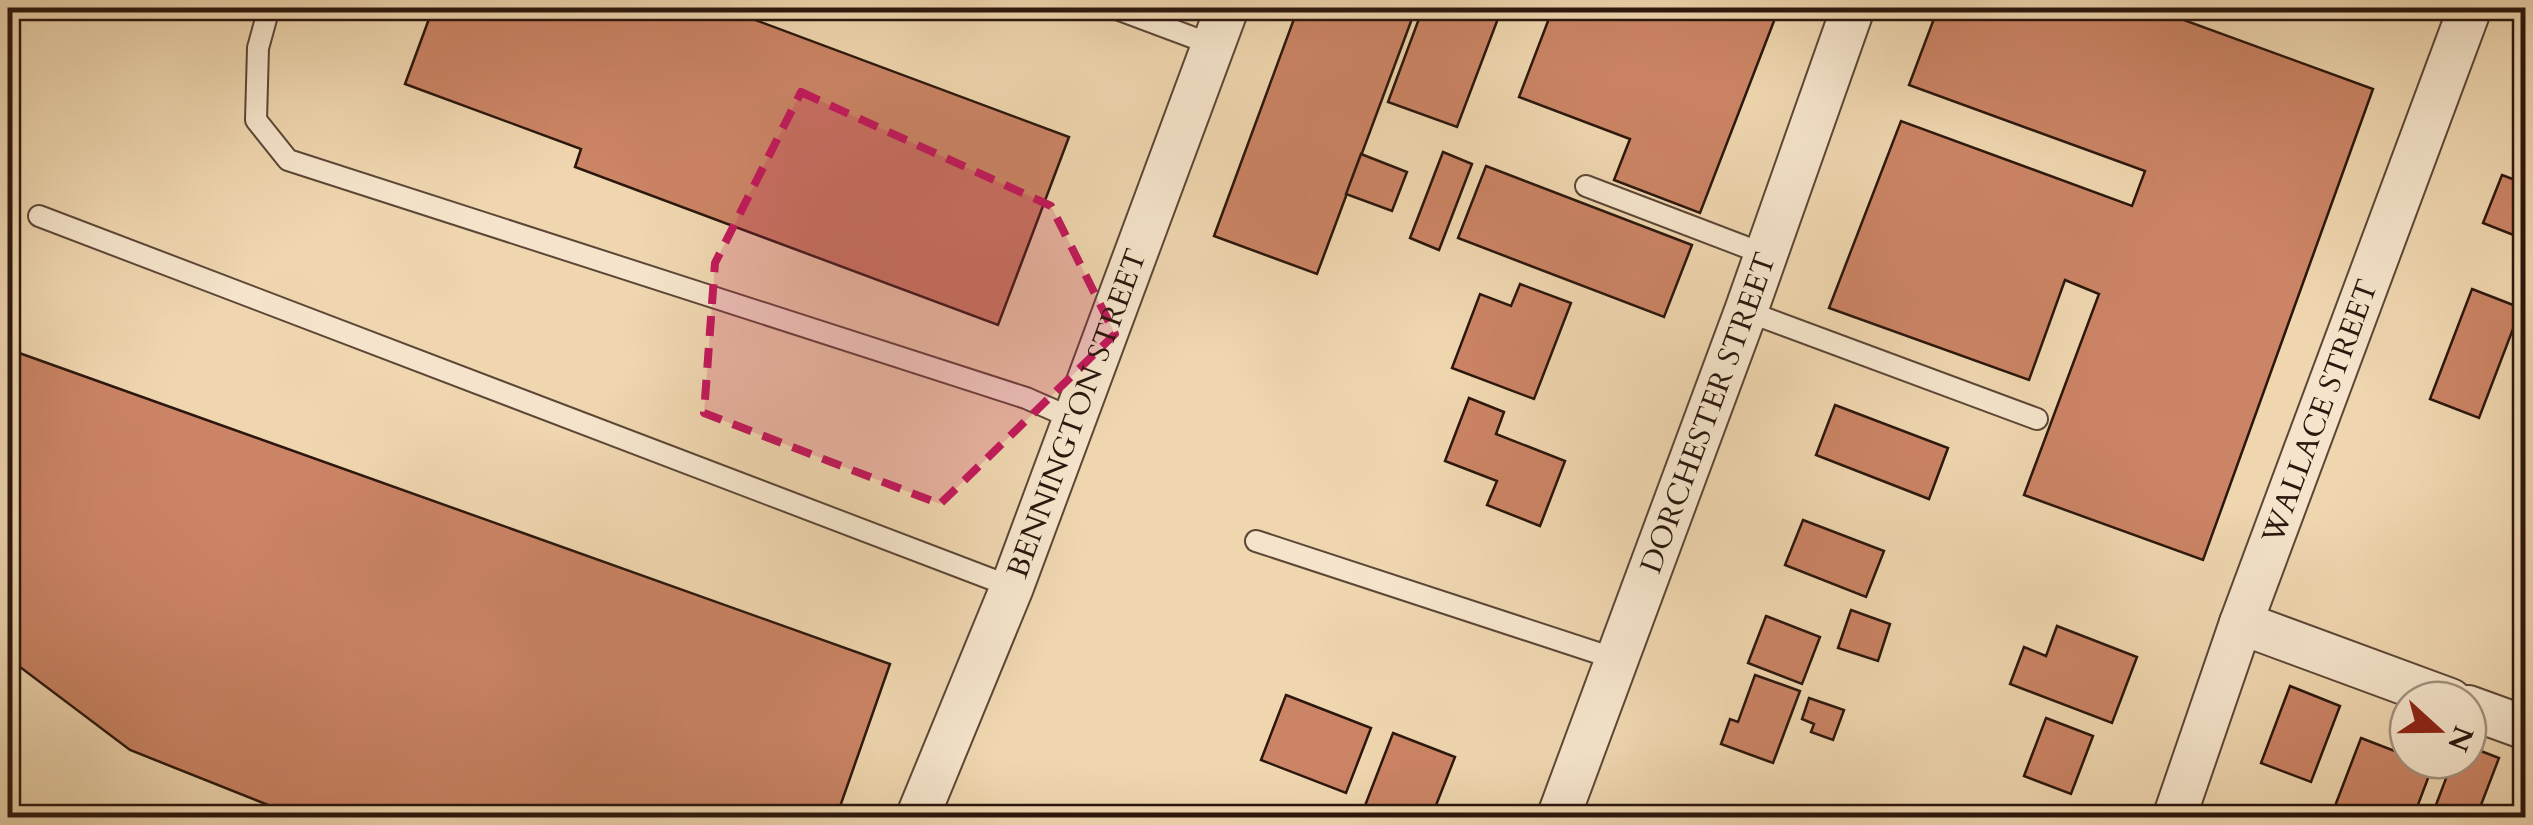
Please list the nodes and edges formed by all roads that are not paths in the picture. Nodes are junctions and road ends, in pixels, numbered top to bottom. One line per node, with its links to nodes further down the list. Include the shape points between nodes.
1 (269, 8): 10 (lane, via 258,48 256,120 288,160)
2 (1114, 8): 5 (lane)
3 (1853, 8): 8 (street, DORCHESTER STREET)
4 (2470, 8): 14 (street, WALLACE STREET)
5 (1220, 26): 10 (street, BENNINGTON STREET)
6 (1586, 186): 8 (lane)
7 (40, 216): 13 (lane)
8 (1764, 254): 9 (street, DORCHESTER STREET)
9 (1746, 311): 11 (lane); 15 (street, DORCHESTER STREET)
10 (1074, 419): 13 (street, BENNINGTON STREET)
11 (2036, 419)
12 (1256, 541): 15 (lane)
13 (1012, 587): 19 (street, BENNINGTON STREET)
14 (2241, 623): 16 (street); 21 (street, WALLACE STREET)
15 (1616, 659): 20 (street, DORCHESTER STREET)
16 (2396, 680)
17 (2488, 714): 18 (street)
18 (2526, 728)
19 (917, 818)
20 (1558, 818)
21 (2174, 818)

